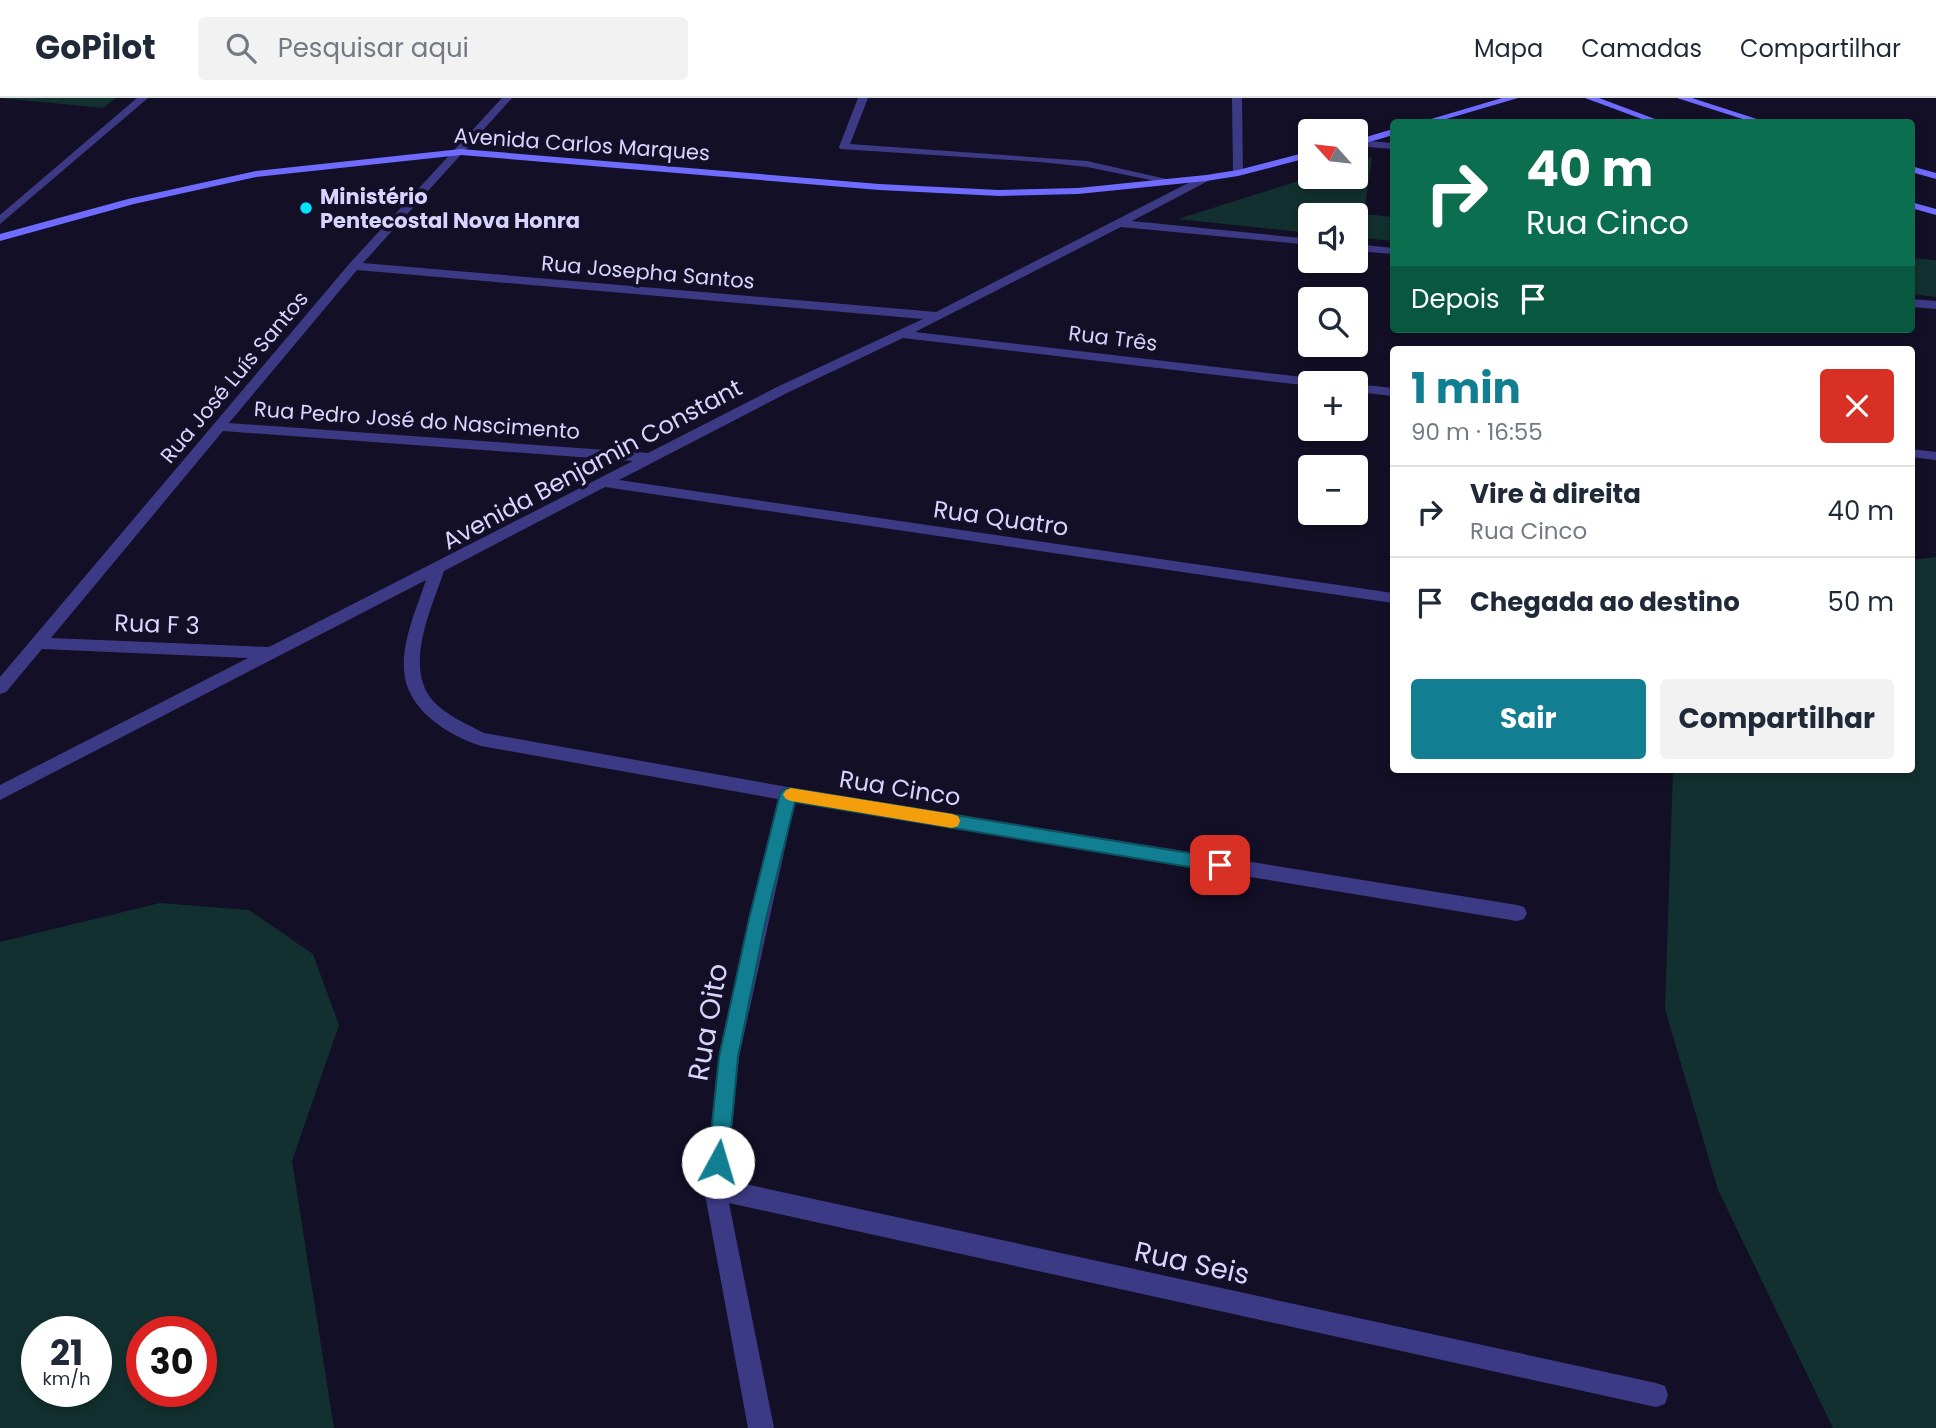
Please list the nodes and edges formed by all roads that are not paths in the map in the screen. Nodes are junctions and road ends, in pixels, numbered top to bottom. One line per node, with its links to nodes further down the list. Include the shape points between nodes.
1 (144, 98): 24 (street)
2 (507, 98): 15 (street, Rua José Luís Santos)
3 (863, 98): 21 (street, Avenida Carlos Marques, via 844,147 1040,159)
4 (1237, 98): 18 (street)
5 (1513, 98): 8 (street)
6 (1590, 98): 9 (street)
7 (1682, 98): 10 (street)
8 (1437, 119)
9 (1650, 119)
10 (1752, 119)
11 (1390, 133): 12 (street)
12 (1368, 140)
13 (1368, 144): 14 (street)
14 (1390, 146)
15 (461, 152): 21 (street, Avenida Carlos Marques, via 960,192 1057,192); 26 (street, Avenida Carlos Marques, via 256,174 132,201); 30 (street, Rua José Luís Santos)
16 (1298, 157): 18 (street, Avenida Carlos Marques)
17 (1915, 170): 19 (street)
18 (1238, 173): 20 (street, Avenida Carlos Marques)
19 (1936, 176)
20 (1206, 178): 21 (street, Avenida Carlos Marques); 25 (street, Avenida Benjamin Constant)
21 (1170, 181)
22 (1915, 206): 23 (street)
23 (1936, 212)
24 (0, 221)
25 (1119, 223): 27 (street); 33 (street, Avenida Benjamin Constant)
26 (0, 238)
27 (1298, 242)
28 (1368, 248): 29 (street)
29 (1390, 251)
30 (354, 266): 33 (street, Rua Josepha Santos); 38 (street, Rua José Luís Santos)
31 (1915, 303): 32 (street)
32 (1936, 305)
33 (939, 316): 34 (street, Avenida Benjamin Constant)
34 (901, 334): 35 (street, Rua Três); 41 (street, Avenida Benjamin Constant)
35 (1298, 380)
36 (1368, 389): 37 (street)
37 (1390, 392)
38 (221, 427): 41 (street, Rua Pedro José do Nascimento); 45 (street, Rua José Luís Santos)
39 (1915, 453): 40 (street)
40 (1936, 456)
41 (651, 458): 42 (street, Avenida Benjamin Constant)
42 (603, 482): 43 (street, Avenida Benjamin Constant); 44 (street, Rua Quatro)
43 (437, 570): 46 (street, Avenida Benjamin Constant); 49 (street, Rua Cinco, via 410,671 416,691 431,713 481,739)
44 (1390, 598)
45 (38, 643): 46 (street, Rua F 3); 47 (street, Rua José Luís Santos)
46 (275, 653): 48 (street, Avenida Benjamin Constant)
47 (0, 688)
48 (0, 793)
49 (788, 794): 50 (street, Rua Cinco); 51 (street, Rua Oito, via 729,1057)
50 (1517, 913)
51 (715, 1189): 52 (street, Rua Seis); 53 (street, Rua Oito)
52 (1656, 1395)
53 (761, 1428)

